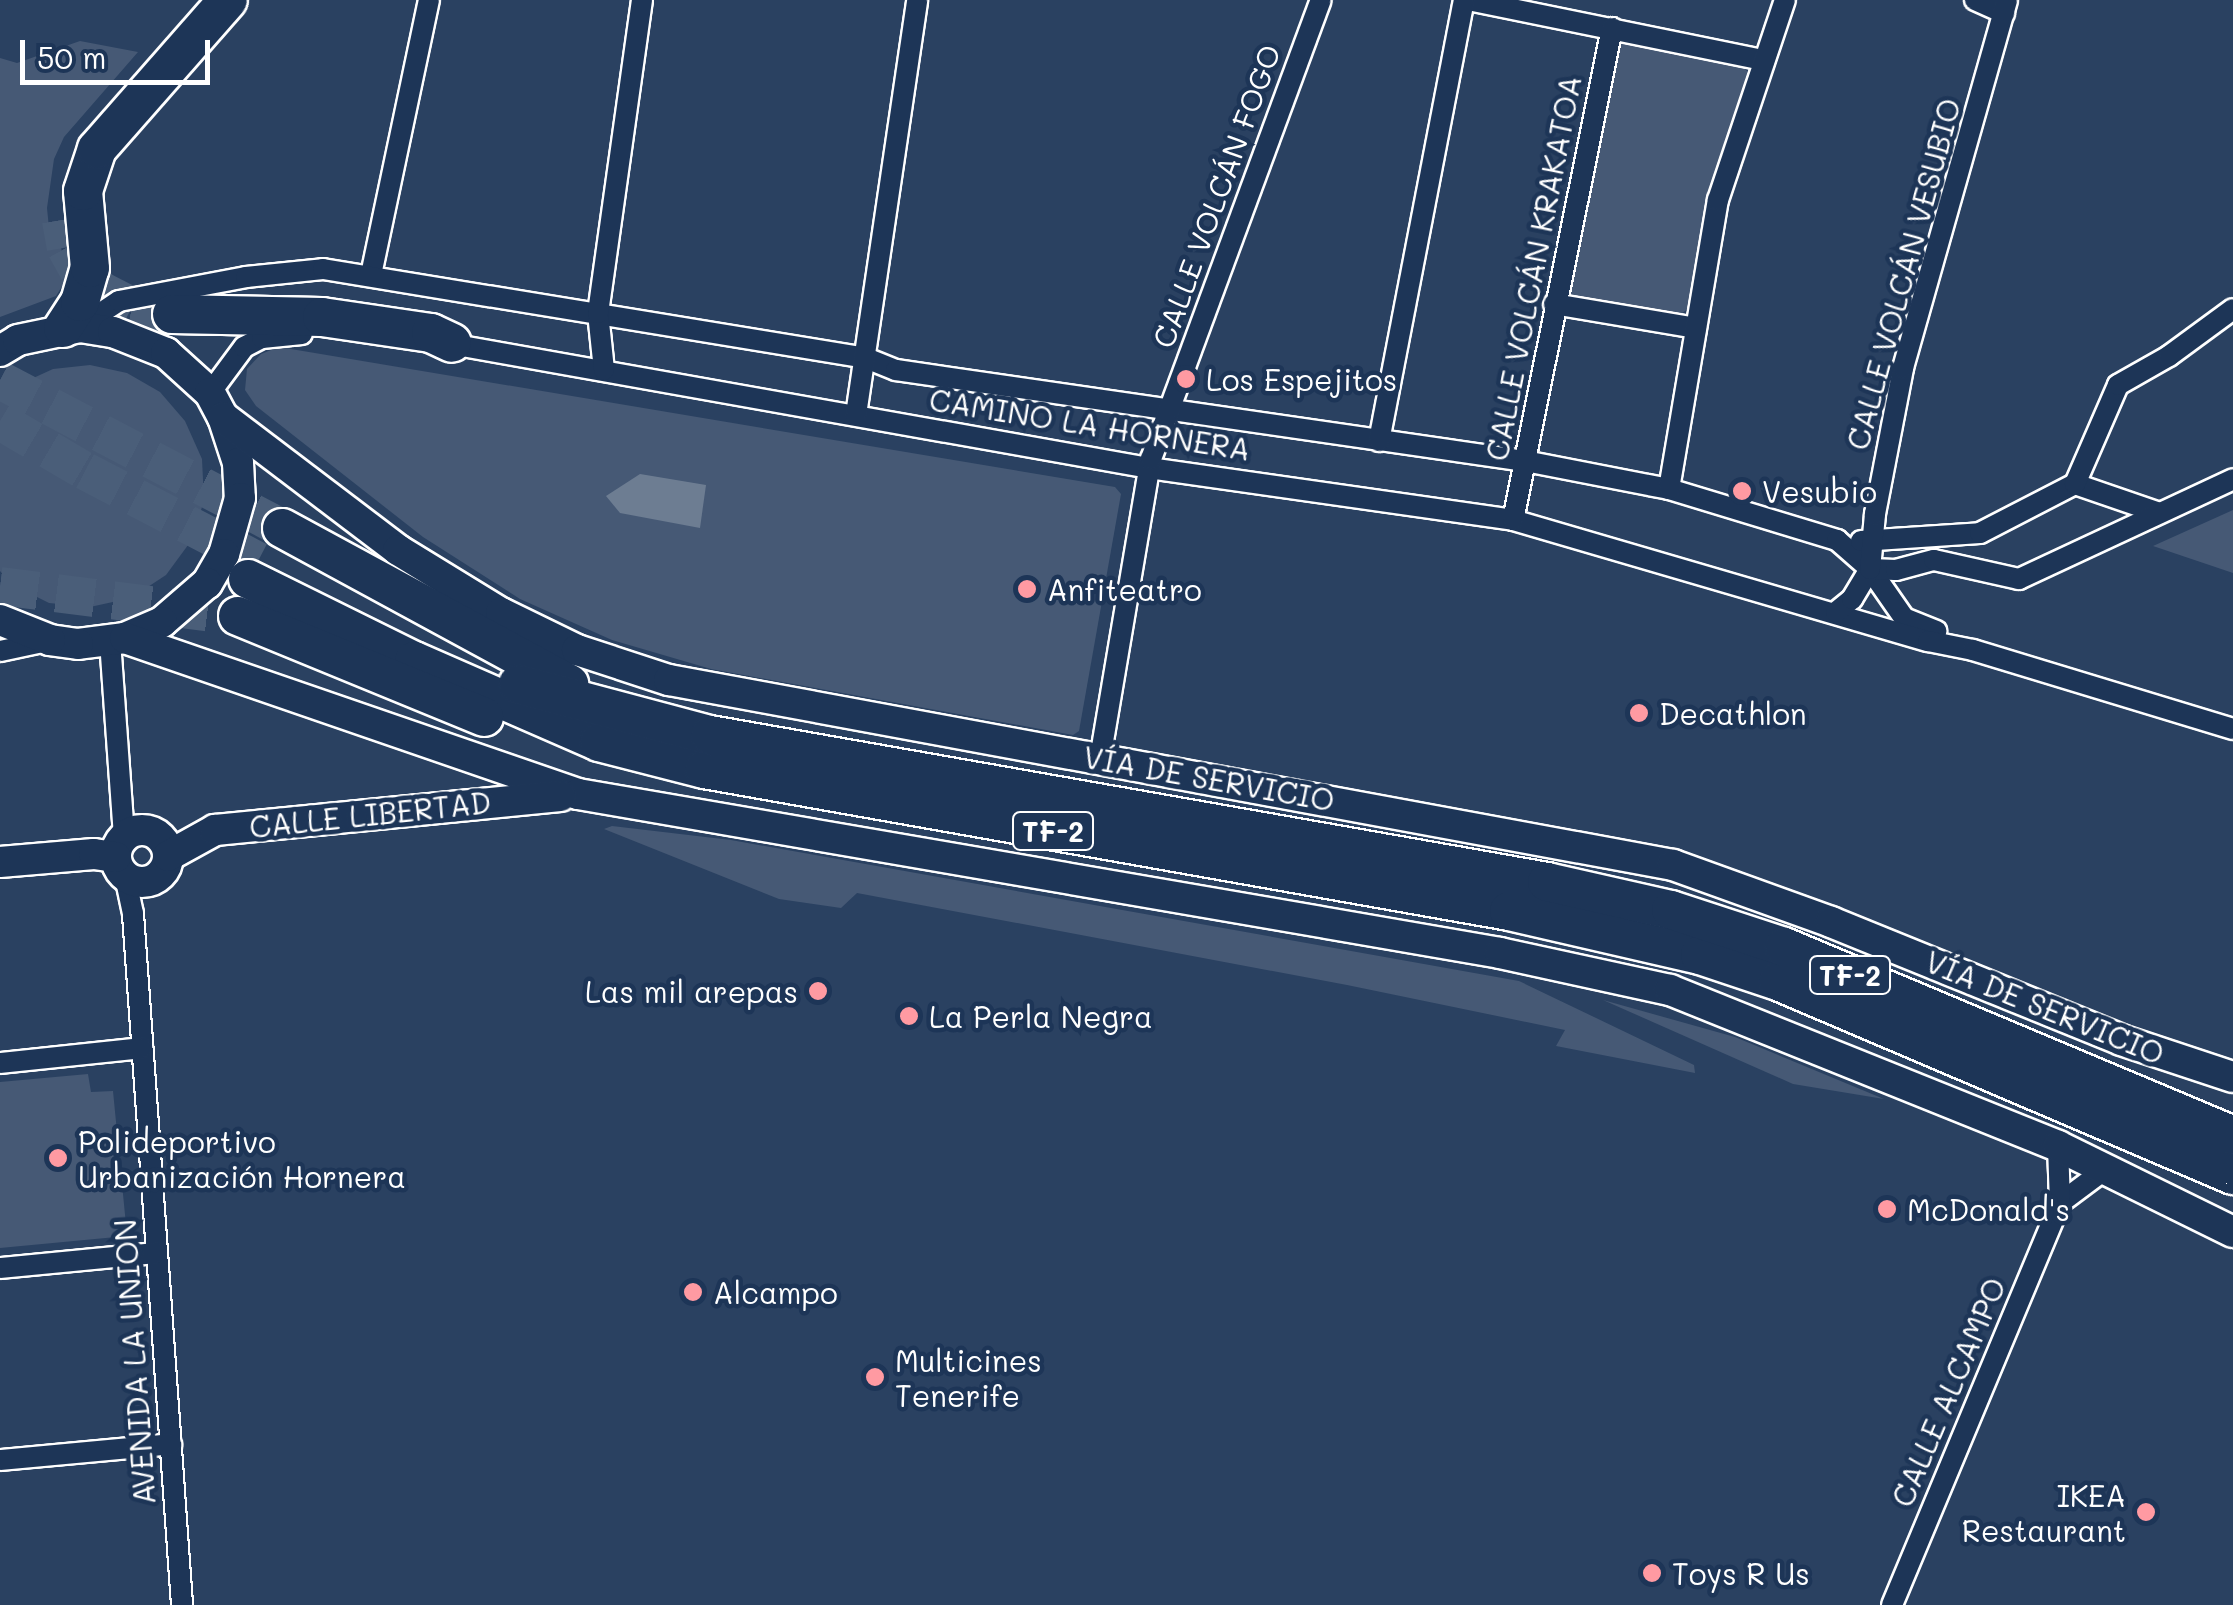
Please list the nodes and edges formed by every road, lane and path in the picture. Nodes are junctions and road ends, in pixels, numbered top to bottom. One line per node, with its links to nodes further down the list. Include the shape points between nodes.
1 (194, 0): 13 (highway, via 79,135 64,173)
2 (228, 0): 19 (highway, via 98,149 83,191 90,268)
3 (429, 0): 14 (street)
4 (642, 0): 17 (street)
5 (917, 0): 23 (street)
6 (1321, 0): 26 (street, CALLE VOLCÁN FOGO)
7 (1466, 0): 11 (street); 28 (street)
8 (1784, 0): 12 (street)
9 (1976, 0): 10 (street)
10 (2005, 6): 39 (street, CALLE VOLCÁN VESUBIO, via 1903,368)
11 (1612, 28): 12 (street); 15 (street, CALLE VOLCÁN KRAKATOA)
12 (1764, 60): 20 (street, via 1718,200)
13 (61, 220)
14 (371, 276): 17 (street, CAMINO LA HORNERA); 19 (street, CAMINO LA HORNERA, via 323,269 246,276 119,301)
15 (1554, 304): 20 (street); 29 (street, CALLE VOLCÁN KRAKATOA)
16 (2233, 309): 32 (street, via 2118,384)
17 (598, 313): 23 (street, CAMINO LA HORNERA); 24 (street)
18 (172, 314): 21 (highway, via 322,317 432,333)
19 (72, 328): 22 (street, via 18,340); 25 (street, VÍA DE SERVICIO, via 113,332 166,354)
20 (1696, 328): 33 (street)
21 (452, 343): 24 (street, CAMINO LA HORNERA); 25 (street, CAMINO LA HORNERA, via 290,333 262,338 244,347)
22 (0, 351)
23 (866, 358): 26 (street, CAMINO LA HORNERA, via 896,370); 27 (street)
24 (604, 370): 27 (street, CAMINO LA HORNERA)
25 (216, 405): 47 (street, via 238,462 240,498 224,554 207,583 162,622); 52 (street, VÍA DE SERVICIO, via 398,550 577,650 668,680)
26 (1168, 412): 28 (street, CAMINO LA HORNERA); 30 (street, CALLE VOLCÁN FOGO)
27 (856, 415): 30 (street, CAMINO LA HORNERA)
28 (1379, 441): 29 (street, CAMINO LA HORNERA)
29 (1525, 461): 33 (street, CAMINO LA HORNERA); 35 (street, CALLE VOLCÁN KRAKATOA)
30 (1149, 468): 35 (street, CAMINO LA HORNERA); 52 (street, CALLE VOLCÁN FOGO)
31 (2233, 479): 34 (street)
32 (2075, 484): 34 (street); 37 (street, CAMINO LA HORNERA)
33 (1669, 488): 38 (street, CAMINO LA HORNERA)
34 (2157, 512): 42 (street, via 2019,578)
35 (1513, 520): 43 (street, CAMINO LA HORNERA)
36 (282, 528): 50 (highway)
37 (1980, 533): 39 (street, CAMINO LA HORNERA); 42 (street, via 1974,549)
38 (1837, 540): 39 (street, CAMINO LA HORNERA); 40 (street, CAMINO LA HORNERA)
39 (1872, 541): 40 (street, CALLE VOLCÁN VESUBIO)
40 (1870, 569): 42 (street, via 1934,560); 43 (street); 48 (street, CAMINO LA HORNERA, via 1904,618)
41 (253, 570): 50 (highway, TF-2, via 414,662)
42 (1978, 570)
43 (1836, 612): 48 (street, CAMINO LA HORNERA)
44 (238, 616): 50 (highway, via 470,714)
45 (0, 620): 46 (street)
46 (50, 640): 47 (street); 49 (street)
47 (117, 640): 53 (street); 55 (street, AVENIDA LA UNION)
48 (1974, 650): 51 (street, CAMINO LA HORNERA)
49 (0, 651)
50 (611, 728): 60 (highway, TF-2, via 761,745 1547,882 1671,910 1784,947); 63 (highway, TF-2, via 704,770 1628,935 1778,981)
51 (2233, 730)
52 (1100, 759): 59 (street, VÍA DE SERVICIO, via 1673,865 2121,1040)
53 (578, 794): 54 (street, CALLE LIBERTAD, via 215,830); 61 (street, via 1461,946 1670,990)
54 (168, 856): 55 (street, via 152,881 136,882); 55 (street, via 153,832 136,831)
55 (122, 857): 56 (street); 57 (street, AVENIDA LA UNION, via 133,914)
56 (0, 862)
57 (142, 1048): 58 (street); 66 (street, AVENIDA LA UNION)
58 (0, 1062)
59 (2233, 1077)
60 (2233, 1136)
61 (2058, 1146): 62 (street); 64 (street, CALLE ALCAMPO)
62 (2107, 1168): 64 (street); 65 (street)
63 (2233, 1175)
64 (2060, 1203): 71 (street, CALLE ALCAMPO)
65 (2233, 1232)
66 (156, 1253): 67 (street); 68 (street, AVENIDA LA UNION)
67 (0, 1268)
68 (170, 1444): 69 (street); 70 (street, AVENIDA LA UNION)
69 (0, 1460)
70 (182, 1605)
71 (1892, 1605)

